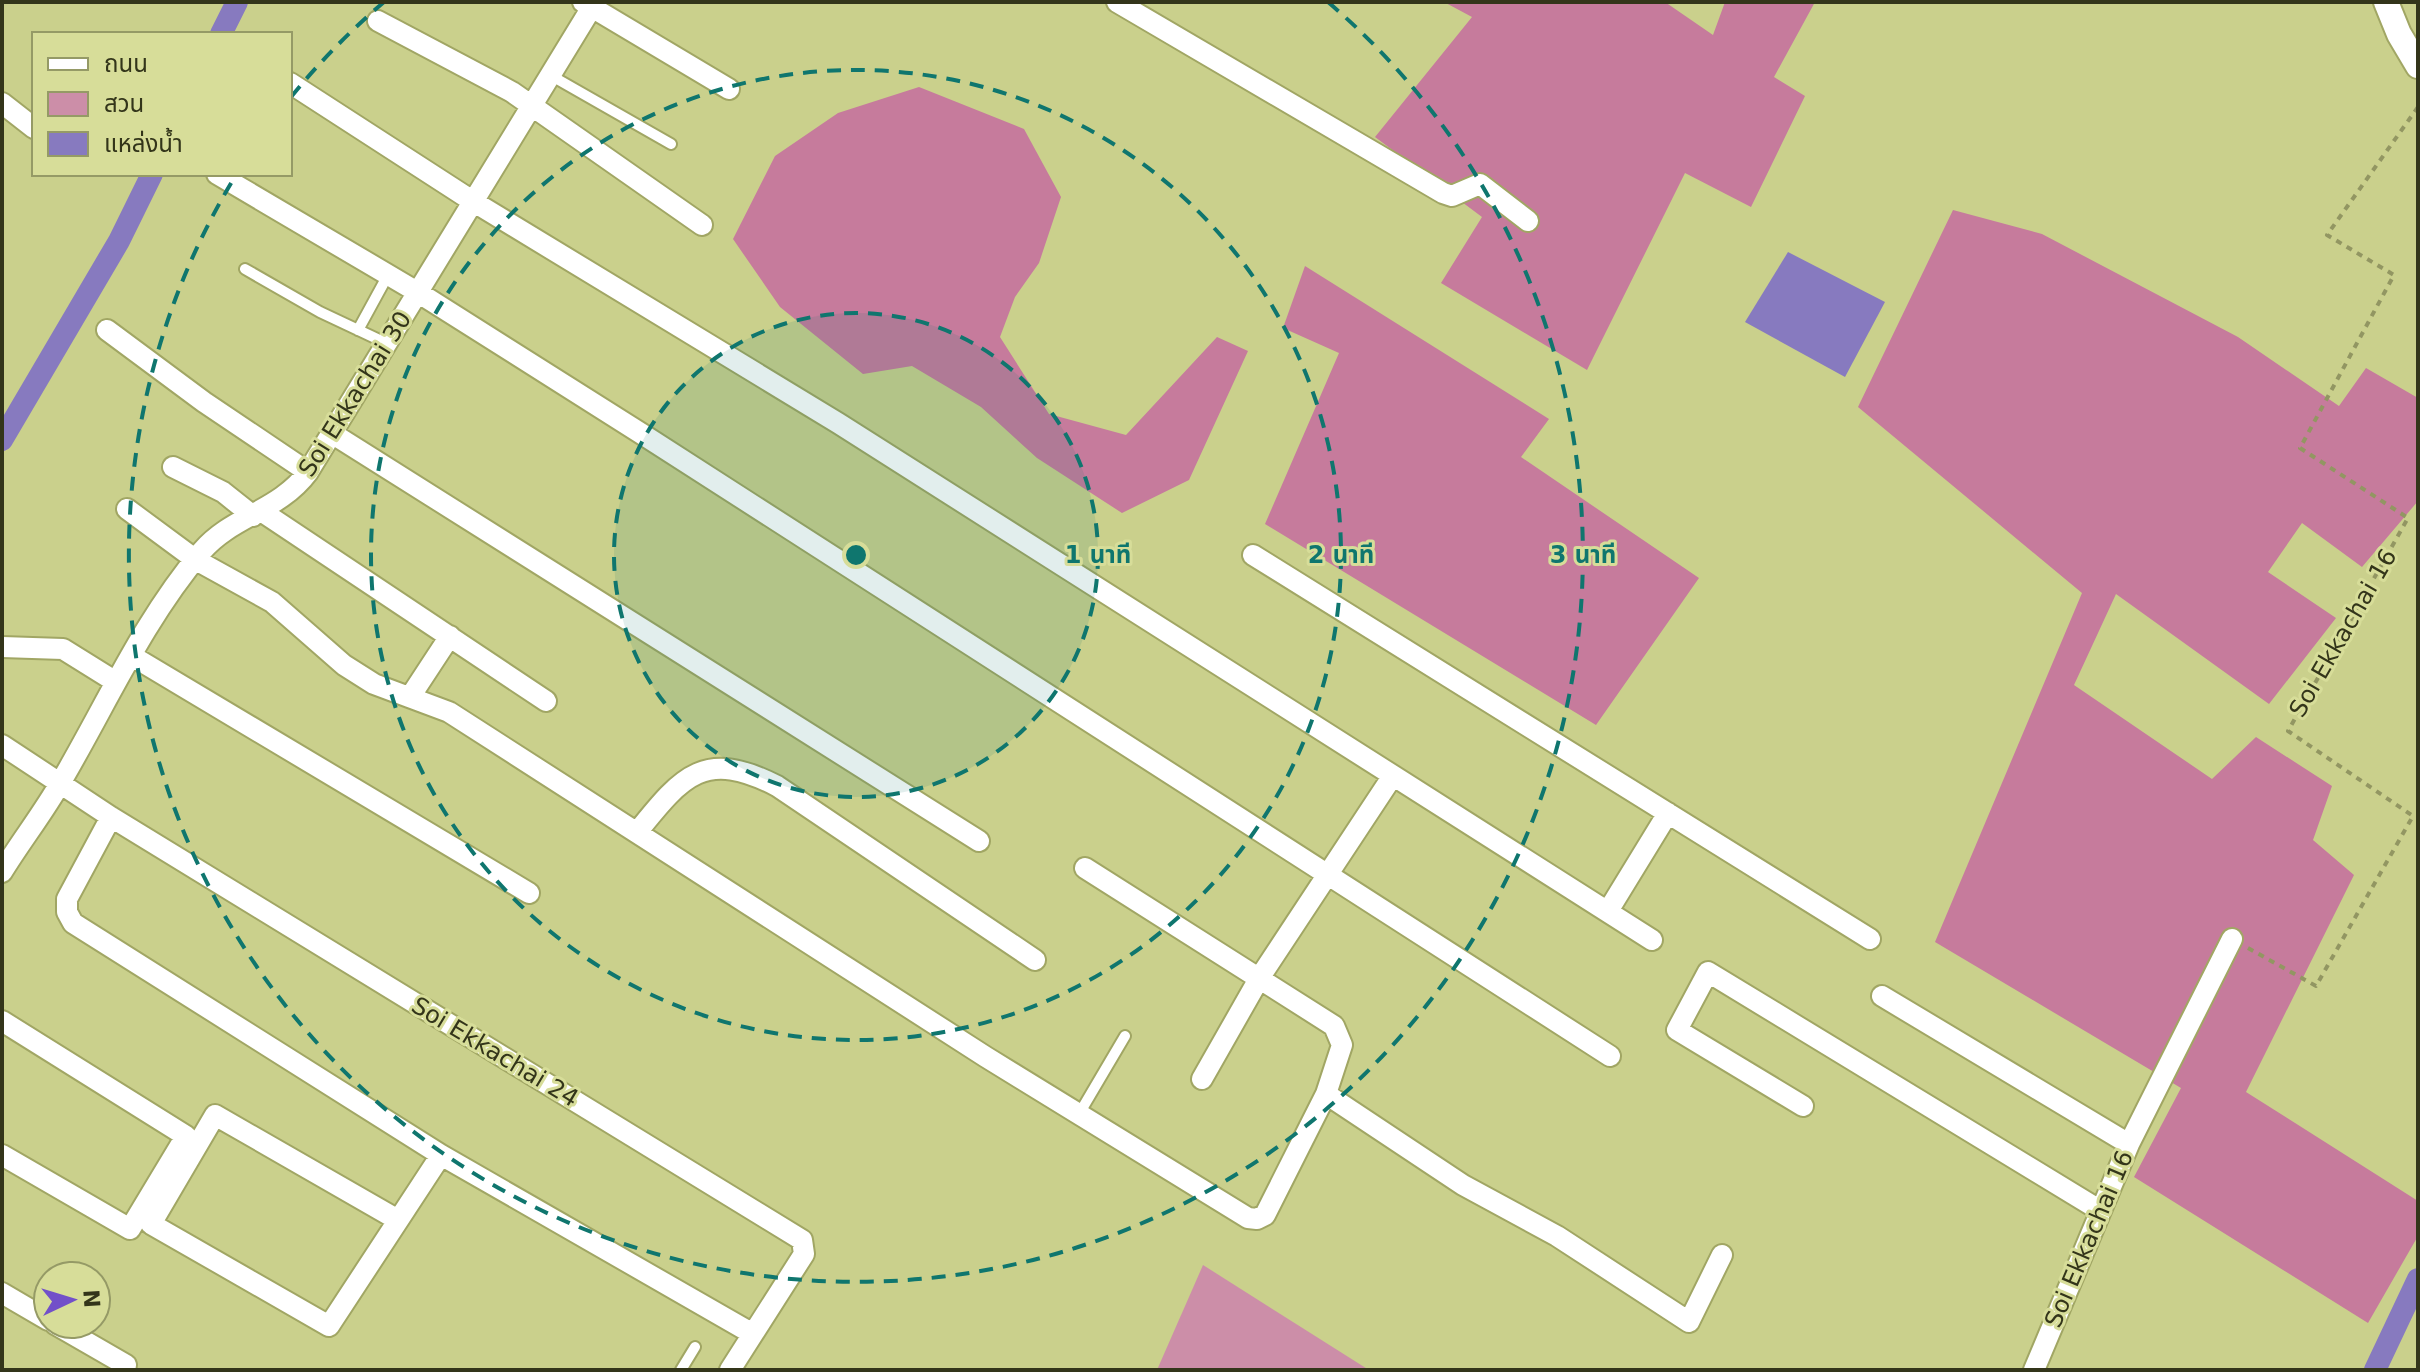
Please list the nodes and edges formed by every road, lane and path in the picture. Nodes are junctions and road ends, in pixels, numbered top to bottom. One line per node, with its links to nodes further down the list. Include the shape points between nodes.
1 (1117, 2): 16 (street, via 1443,193 1452,196 1480,184)
2 (2386, 2): 5 (street)
3 (589, 4): 6 (street, Soi Ekkachai 30); 8 (street)
4 (378, 21): 10 (street)
5 (2418, 66)
6 (550, 75): 10 (street, Soi Ekkachai 30); 13 (lane)
7 (292, 84): 15 (street)
8 (729, 89)
9 (2, 103): 12 (street)
10 (531, 106): 15 (street, Soi Ekkachai 30); 17 (street)
11 (2418, 107): 51 (path, Soi Ekkachai 16, via 2327,235 2394,275 2300,448 2408,518 2288,731 2413,816 2316,986)
12 (32, 126)
13 (671, 144)
14 (220, 176): 19 (street)
15 (474, 202): 20 (street, Soi Ekkachai 30); 38 (street, via 838,423)
16 (1528, 221)
17 (702, 225)
18 (245, 269): 22 (lane)
19 (388, 275): 20 (street); 22 (lane)
20 (419, 293): 23 (street, Soi Ekkachai 30); 47 (street)
21 (107, 330): 26 (street)
22 (358, 330): 23 (lane)
23 (388, 344): 24 (street, Soi Ekkachai 30)
24 (333, 434): 26 (street, Soi Ekkachai 30); 43 (street)
25 (173, 467): 28 (street)
26 (308, 472): 28 (street, Soi Ekkachai 30, via 293,492)
27 (127, 509): 30 (street)
28 (257, 513): 30 (street, Soi Ekkachai 30); 31 (street)
29 (1253, 555): 40 (street)
30 (196, 560): 33 (street, Soi Ekkachai 30); 35 (street, via 272,602 344,665 374,684)
31 (450, 636): 35 (street); 36 (street)
32 (2, 647): 34 (street, via 63,649)
33 (132, 656): 34 (street, Soi Ekkachai 30); 48 (street)
34 (116, 682): 39 (street, Soi Ekkachai 30)
35 (410, 697): 42 (street, via 449,712)
36 (546, 701)
37 (2, 745): 39 (street, Soi Ekkachai 24)
38 (1392, 777): 47 (street); 49 (street)
39 (62, 781): 41 (street, Soi Ekkachai 24); 44 (street, Soi Ekkachai 30)
40 (1668, 813): 49 (street); 50 (street)
41 (111, 817): 65 (street, via 67,899 73,923); 71 (street, Soi Ekkachai 24, via 802,1240 804,1254)
42 (638, 831): 53 (street, via 672,789 701,772 723,767 749,772); 62 (street)
43 (979, 841)
44 (8, 849): 46 (street, Soi Ekkachai 30)
45 (1085, 868): 54 (street)
46 (2, 872)
47 (1326, 874): 54 (street); 58 (street)
48 (529, 893)
49 (1608, 911): 52 (street)
50 (1870, 939)
51 (2232, 939): 63 (street, Soi Ekkachai 16)
52 (1652, 940)
53 (1035, 960)
54 (1260, 977): 59 (street); 60 (street, via 1340,1035 1342,1045)
55 (1882, 996): 63 (street)
56 (2, 1021): 64 (street, via 186,1136 130,1229)
57 (1125, 1036): 62 (lane)
58 (1610, 1056)
59 (1202, 1079)
60 (1326, 1094): 62 (street, via 1265,1215 1257,1219); 68 (street, via 1463,1185 1557,1236 1689,1322)
61 (1803, 1106): 66 (street, via 1677,1030 1708,972)
62 (1079, 1114)
63 (2129, 1144): 66 (street, Soi Ekkachai 16)
64 (2, 1155)
65 (441, 1155): 67 (street); 71 (street)
66 (2101, 1211): 77 (street, Soi Ekkachai 16)
67 (398, 1220): 67 (street, via 215,1115 151,1224 329,1326)
68 (1722, 1255)
69 (2, 1293): 70 (street)
70 (32, 1311)
71 (753, 1334): 76 (street, Soi Ekkachai 24)
72 (83, 1340): 74 (street)
73 (695, 1347): 75 (lane)
74 (126, 1365)
75 (681, 1370)
76 (730, 1370)
77 (2034, 1370)

